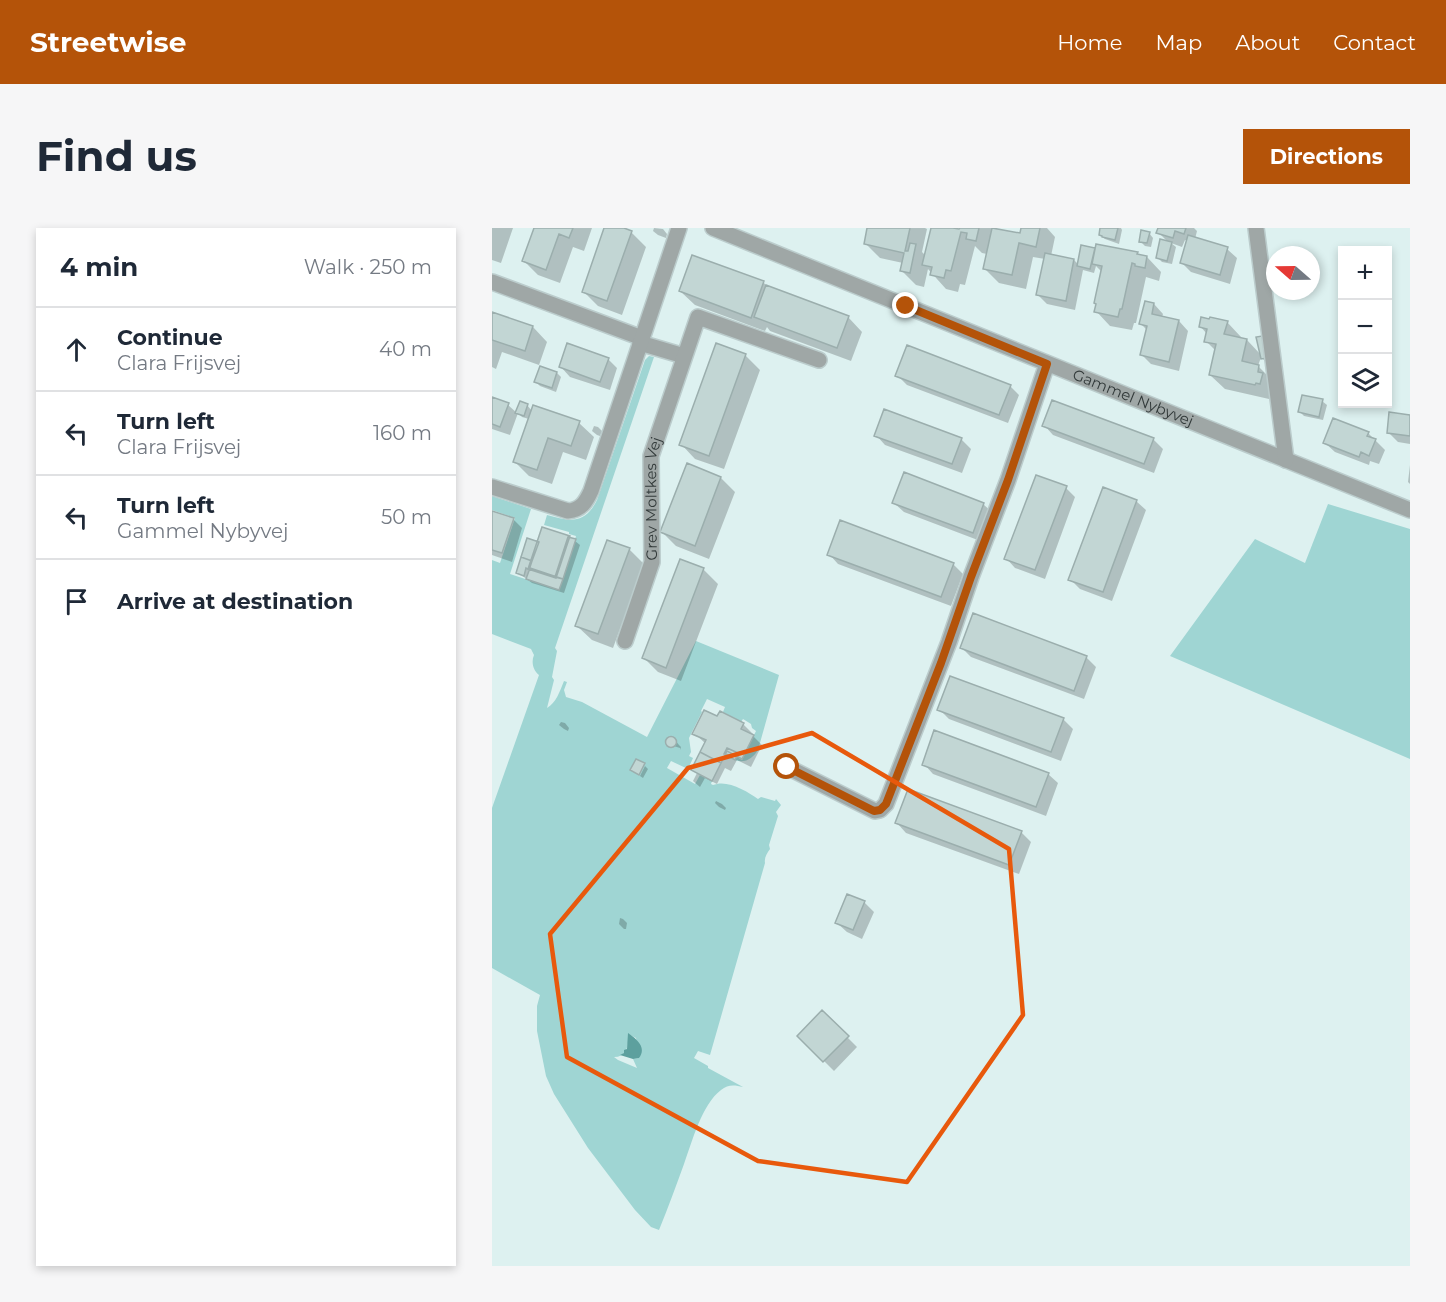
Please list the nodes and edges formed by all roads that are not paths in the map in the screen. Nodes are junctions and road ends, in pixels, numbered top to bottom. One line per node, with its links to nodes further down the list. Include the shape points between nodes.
1 (679, 228): 5 (street)
2 (713, 228): 8 (street, Gammel Nybyvej)
3 (1256, 228): 9 (street)
4 (492, 282): 5 (street)
5 (641, 341): 6 (street); 10 (street, via 591,491 582,507 562,510)
6 (684, 356): 7 (street, Grev Moltkes Vej, via 698,317); 12 (street, Grev Moltkes Vej, via 651,456 652,562)
7 (819, 360)
8 (1047, 364): 9 (street, Gammel Nybyvej); 13 (street, via 1008,480 886,804 874,811)
9 (1286, 460): 11 (street, Gammel Nybyvej)
10 (492, 487)
11 (1410, 510)
12 (625, 641)
13 (787, 767)

